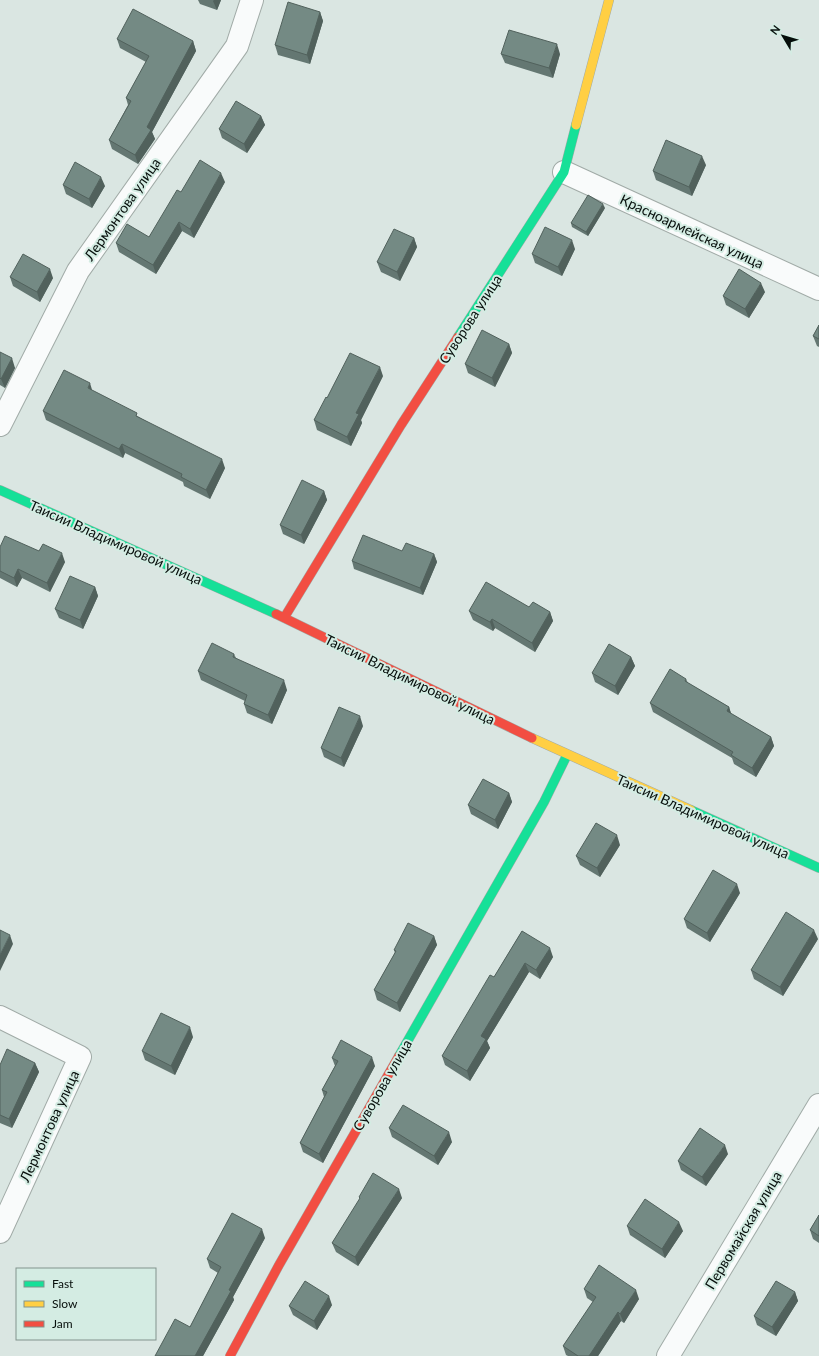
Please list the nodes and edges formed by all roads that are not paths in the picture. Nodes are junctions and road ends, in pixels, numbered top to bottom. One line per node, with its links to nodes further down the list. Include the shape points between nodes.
1 (252, 0): 5 (street, Лермонтова улица, via 238,46 78,272)
2 (609, 0): 3 (street, Суворова улица)
3 (564, 172): 4 (street, Красноармейская улица); 7 (street, Суворова улица, via 401,425)
4 (819, 289)
5 (0, 425)
6 (0, 490): 7 (street, Таисии Владимировой улица)
7 (284, 618): 8 (street, Таисии Владимировой улица)
8 (567, 755): 9 (street, Таисии Владимировой улица); 13 (street, Суворова улица, via 536,815 279,1265)
9 (819, 868)
10 (0, 1017): 12 (street, Лермонтова улица, via 80,1057)
11 (819, 1105): 14 (street, Первомайская улица)
12 (0, 1232)
13 (230, 1356)
14 (668, 1356)

